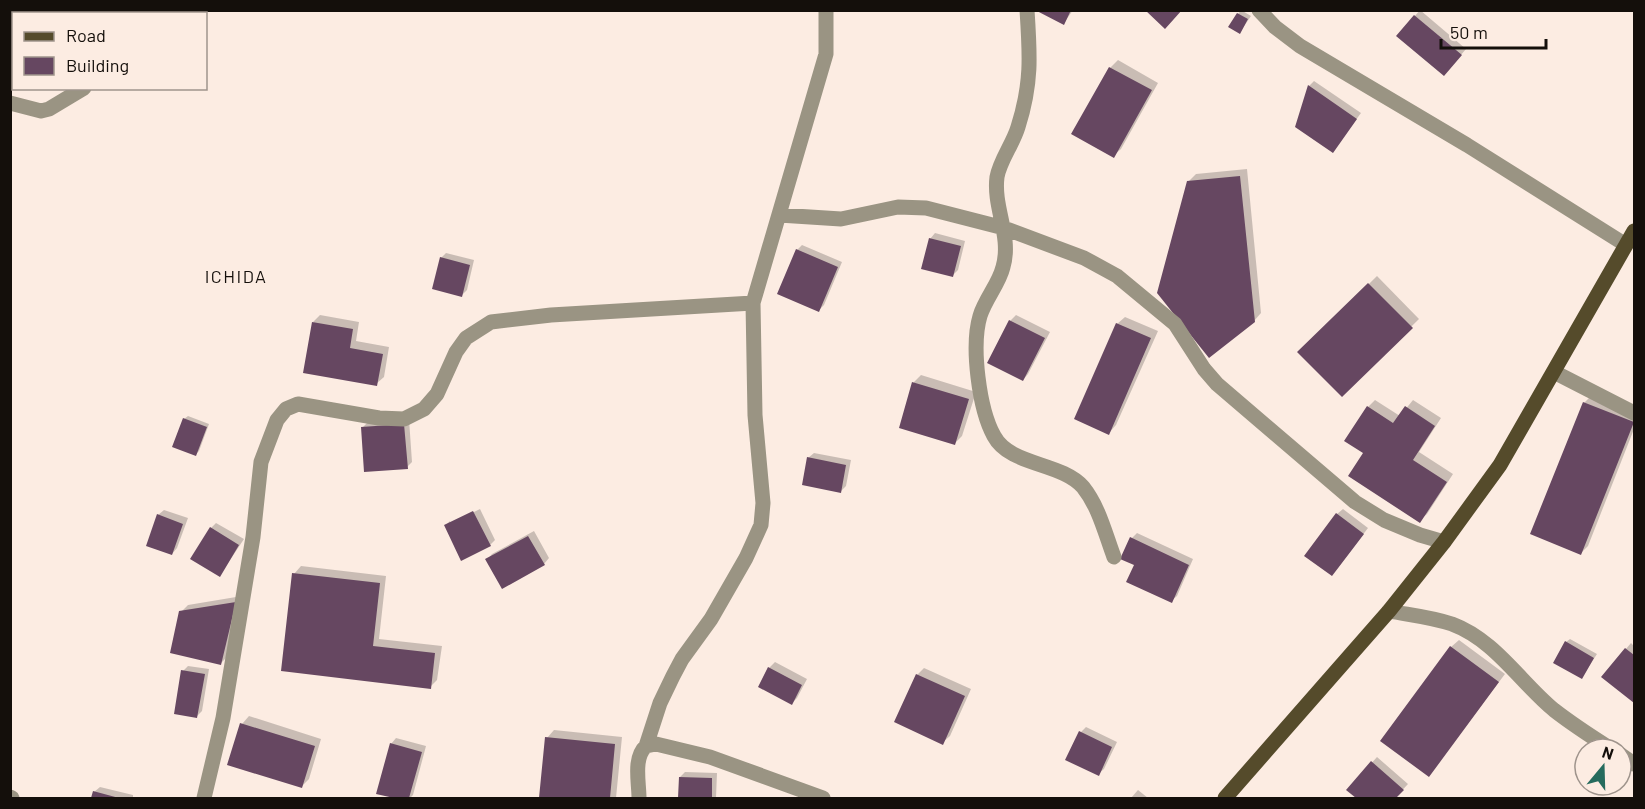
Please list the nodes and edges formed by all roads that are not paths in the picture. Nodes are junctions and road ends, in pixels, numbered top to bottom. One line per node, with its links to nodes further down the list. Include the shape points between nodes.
1 (826, 10): 6 (street, via 826,54)
2 (1027, 10): 7 (street, via 1030,75 1025,104 997,175)
3 (1259, 10): 9 (street, via 1300,46)
4 (81, 90): 5 (street, via 41,111)
5 (10, 103)
6 (779, 215): 7 (street, via 841,219 898,207 926,208); 10 (street)
7 (1004, 228): 13 (street, via 1084,258 1117,276 1174,324 1217,384 1346,495 1384,520); 14 (street, via 1003,268 979,317 976,340 976,369 986,414 994,437 1006,450 1062,472 1081,486 1095,505)
8 (1635, 231): 9 (main road)
9 (1626, 245): 11 (main road)
10 (753, 303): 17 (street, via 761,525 711,619 673,676); 18 (street, via 491,322 466,338 437,394 424,409 404,419 298,404 286,409 277,420 261,462 253,537 223,717)
11 (1554, 372): 12 (street); 13 (main road, via 1500,465)
12 (1635, 413)
13 (1444, 542): 15 (main road)
14 (1114, 557)
15 (1389, 612): 16 (street, via 1454,625 1479,640 1509,663 1554,710); 21 (main road)
16 (1593, 737)
17 (646, 746): 19 (street, via 639,758); 20 (street, via 656,744 710,757)
18 (204, 798)
19 (639, 798)
20 (823, 798)
21 (1225, 798)

